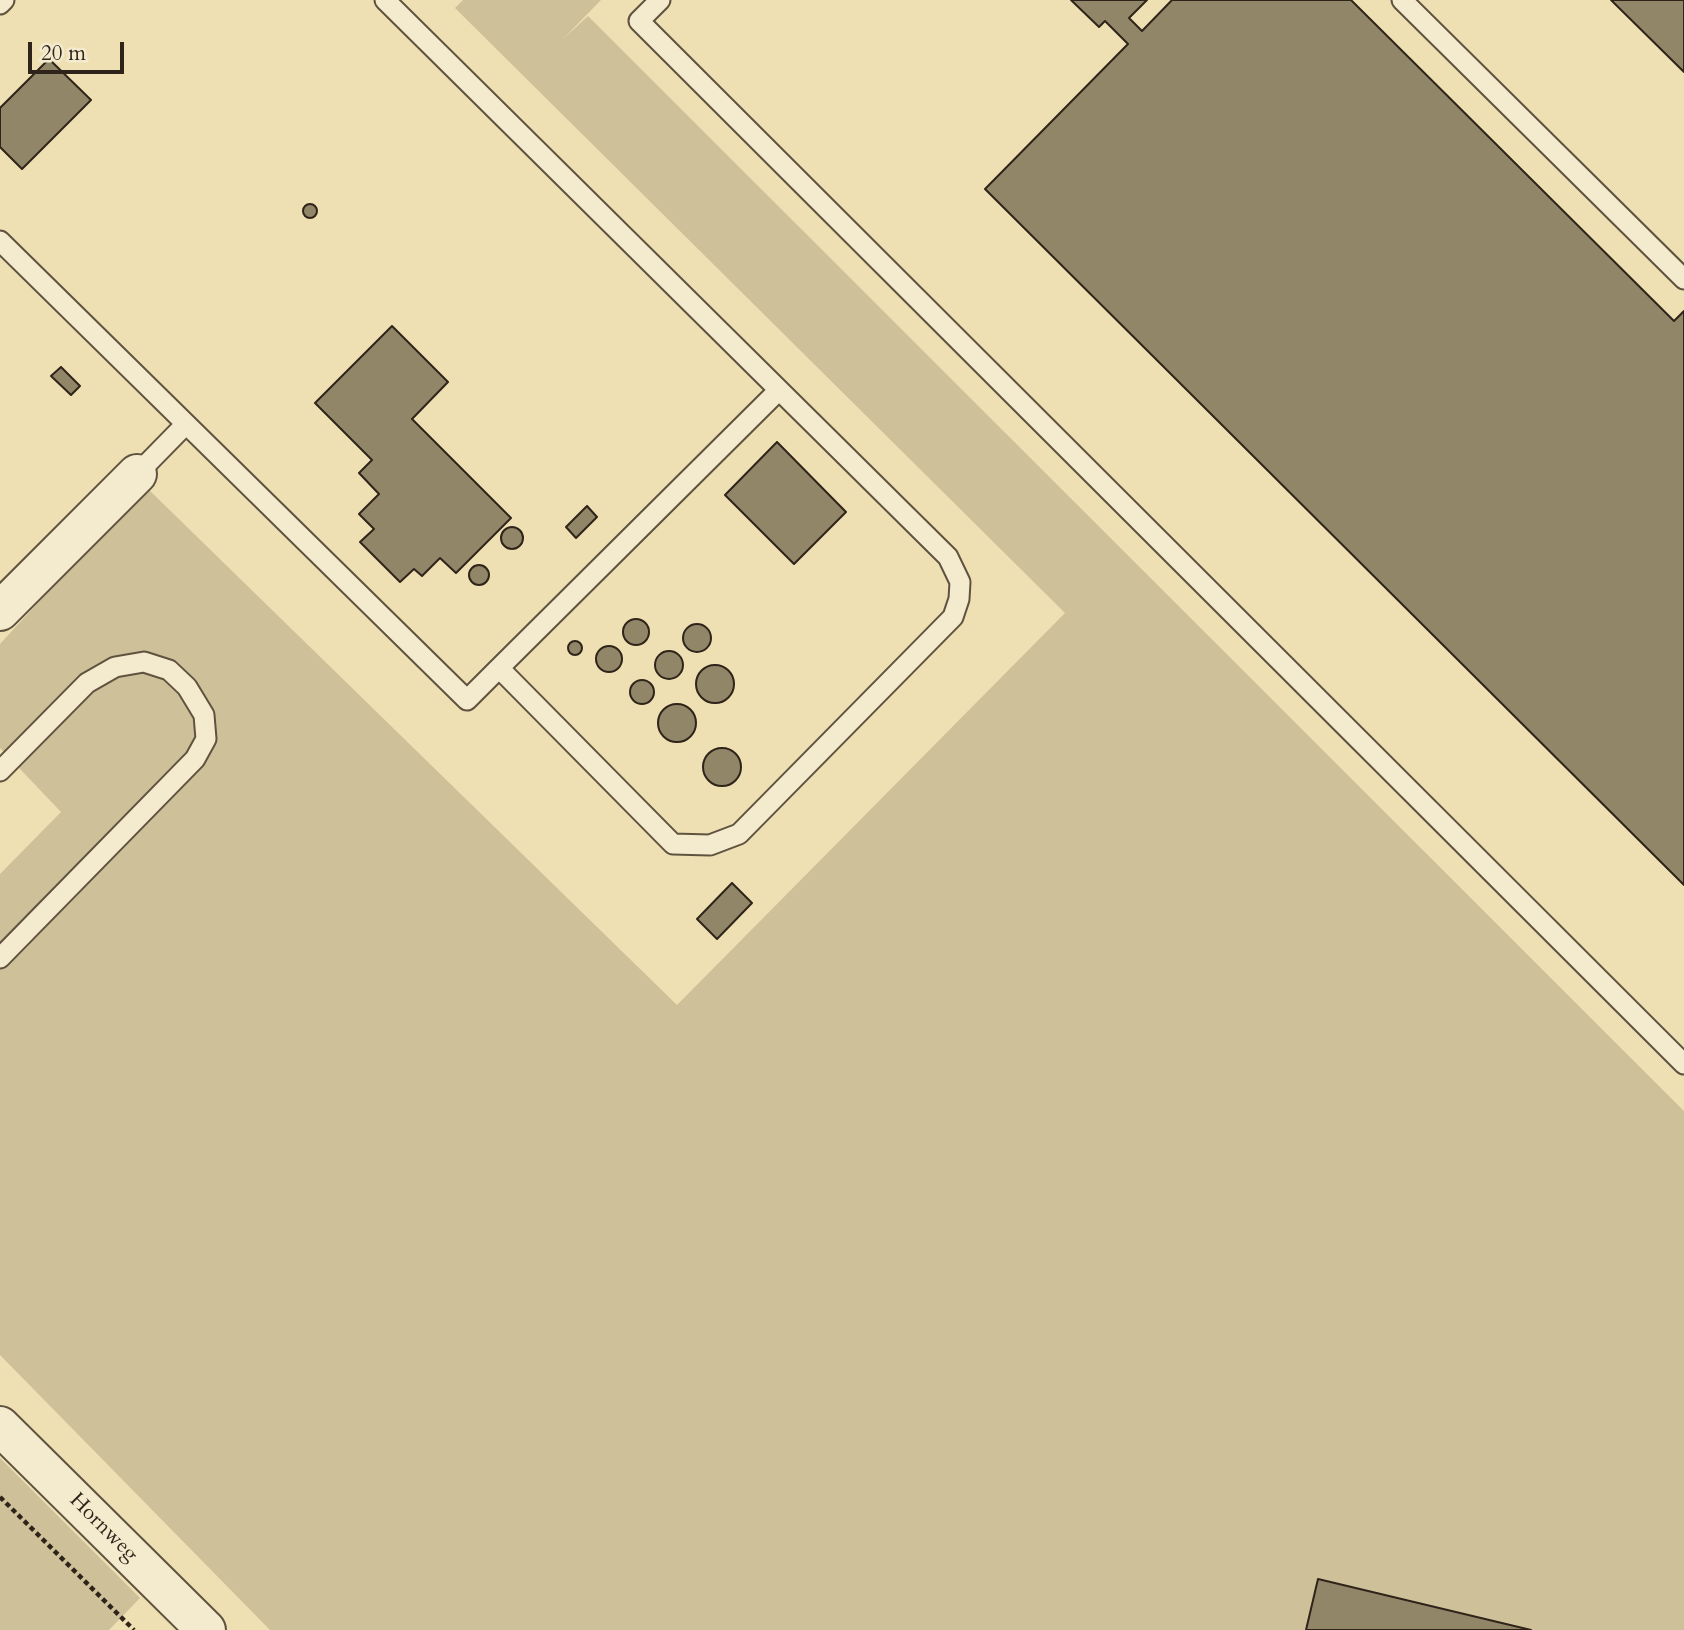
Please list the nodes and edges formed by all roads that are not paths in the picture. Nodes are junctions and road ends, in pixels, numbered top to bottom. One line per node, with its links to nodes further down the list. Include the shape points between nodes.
1 (4, 0): 5 (lane)
2 (385, 0): 8 (lane)
3 (660, 0): 15 (lane, via 639,21)
4 (1402, 0): 7 (lane)
5 (0, 5)
6 (0, 241): 9 (lane)
7 (1684, 279)
8 (779, 390): 12 (lane); 12 (lane, via 948,557 960,582 959,599 953,617 739,834 710,845 673,844)
9 (186, 424): 10 (lane); 12 (lane, via 467,700)
10 (137, 474): 11 (street)
11 (0, 611)
12 (499, 668)
13 (0, 771): 14 (lane, via 88,683 115,667 144,662 169,670 187,687 204,715 206,738 195,759)
14 (0, 958)
15 (1684, 1064)
16 (0, 1426): 17 (street, Hornweg)
17 (206, 1630)

